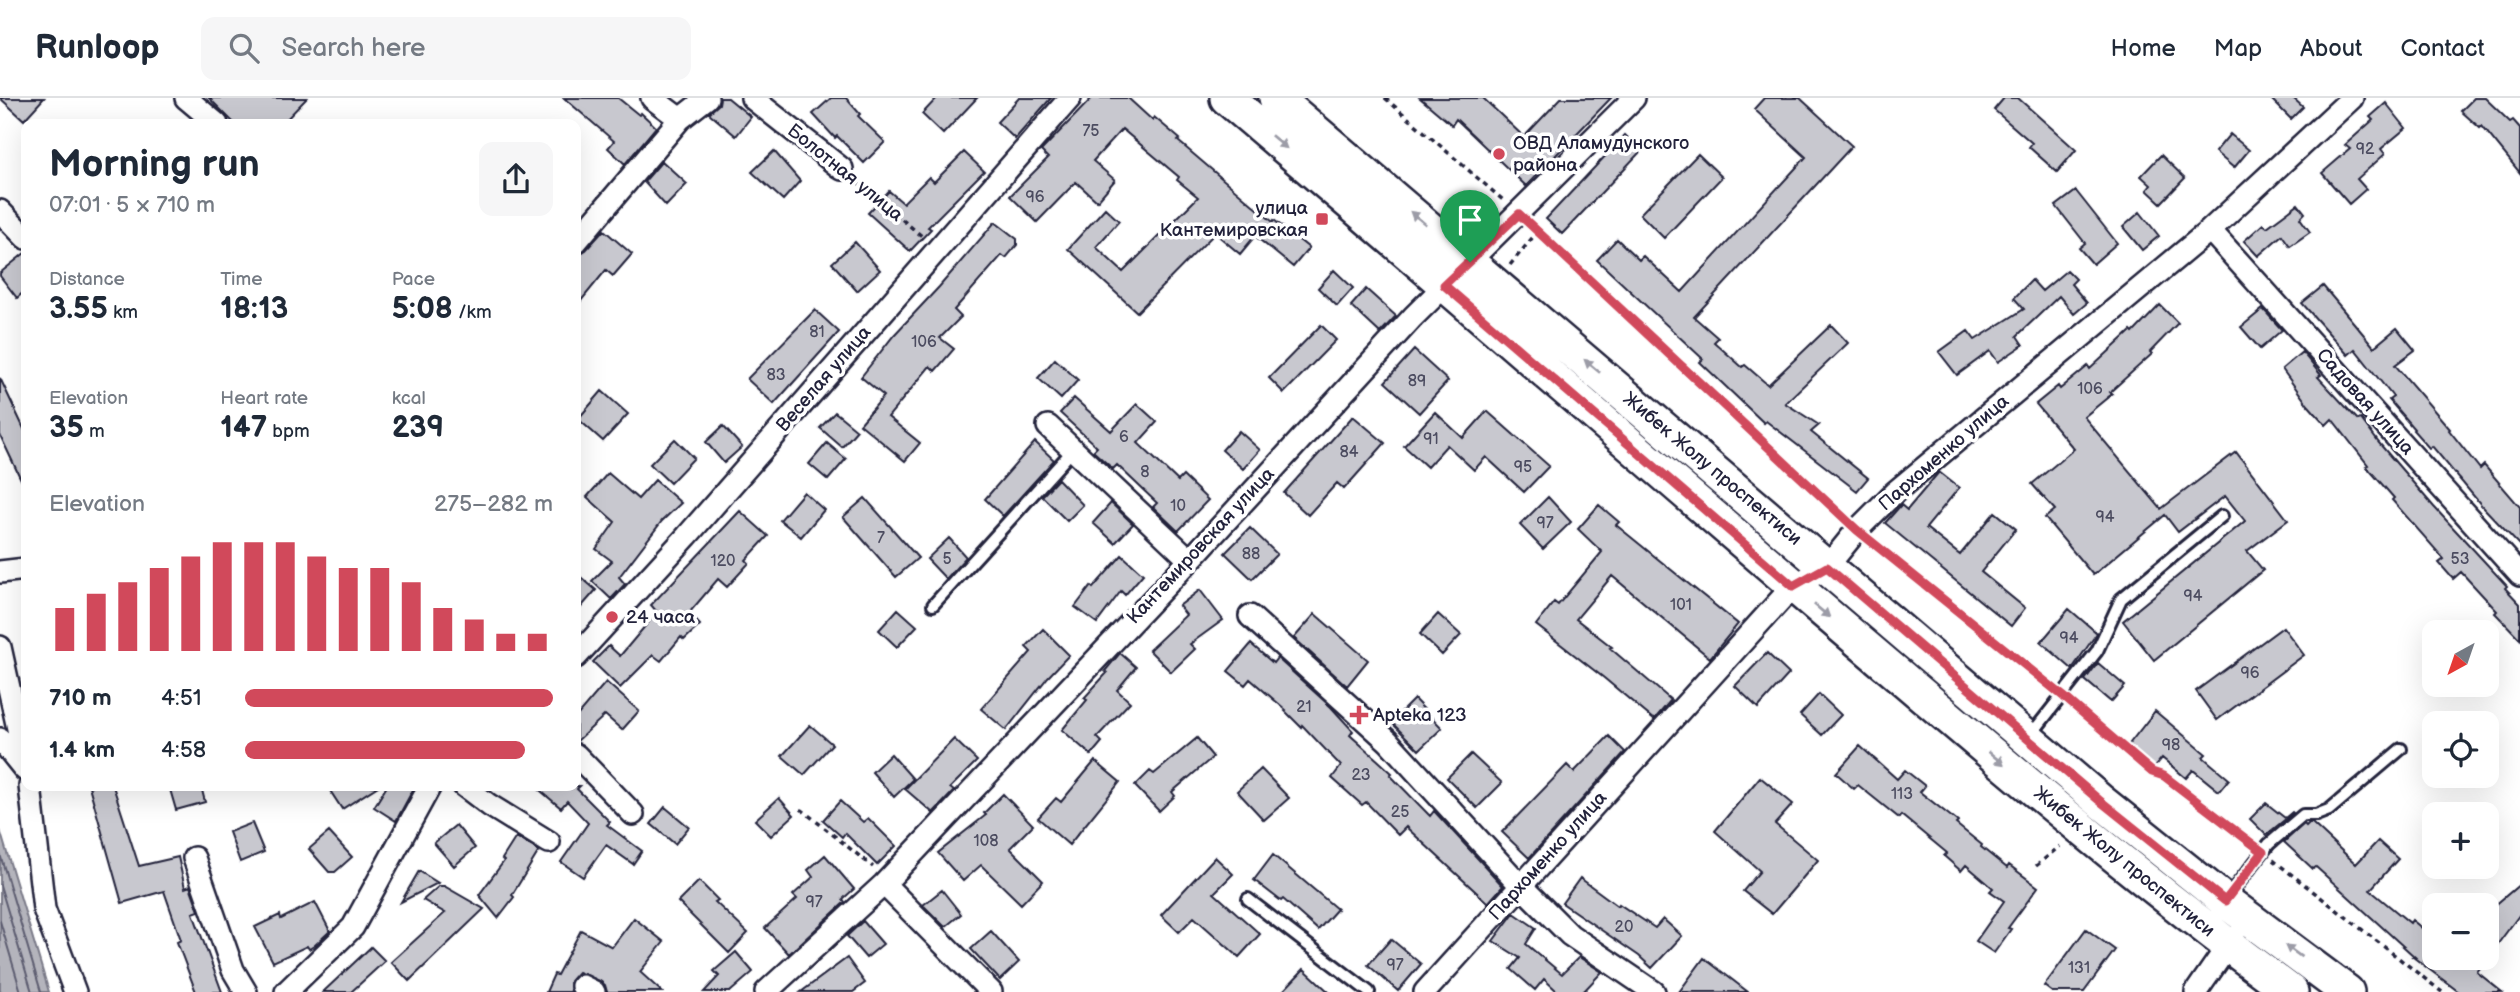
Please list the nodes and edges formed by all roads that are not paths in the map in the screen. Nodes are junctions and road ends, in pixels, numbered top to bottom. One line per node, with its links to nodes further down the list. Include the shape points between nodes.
1 (186, 98): 10 (street)
2 (652, 98): 11 (street)
3 (707, 98): 11 (street)
4 (752, 98): 12 (street, Болотная улица)
5 (1070, 98): 31 (street, Веселая улица)
6 (1227, 98): 18 (main road, Жибек Жолу проспектиси, one-way to 18)
7 (1276, 98): 17 (main road, Жибек Жолу проспектиси, one-way to 7)
8 (1634, 98): 17 (street, Кантемировская улица)
9 (2352, 98): 14 (street, Пархоменко улица)
10 (211, 119)
11 (680, 119): 16 (street)
12 (842, 169)
13 (0, 211): 15 (street)
14 (2210, 230): 23 (street, Пархоменко улица, via 1895,492); 26 (street, Садовая улица)
15 (21, 234)
16 (581, 236)
17 (1470, 262): 18 (street, Кантемировская улица); 23 (main road, Жибек Жолу проспектиси, one-way to 17)
18 (1444, 285): 22 (street, Кантемировская улица); 27 (main road, Жибек Жолу проспектиси)
19 (1048, 426): 20 (street)
20 (1073, 450): 22 (street); 28 (lane)
21 (2222, 516): 32 (lane, via 2121,599 2097,651)
22 (1189, 560): 44 (street, Кантемировская улица)
23 (1827, 567): 27 (street, Пархоменко улица); 32 (main road, Жибек Жолу проспектиси)
24 (21, 570): 25 (street)
25 (0, 572)
26 (2520, 575)
27 (1793, 586): 45 (street, Пархоменко улица); 48 (main road, Жибек Жолу проспектиси, one-way to 48, via 2078,827)
28 (933, 605)
29 (1250, 616): 45 (street, via 1388,741)
30 (0, 647): 34 (street)
31 (581, 652)
32 (2028, 738): 47 (main road, Жибек Жолу проспектиси)
33 (0, 739): 37 (street)
34 (21, 742)
35 (2401, 750): 47 (lane, via 2329,810 2303,815 2263,852)
36 (581, 760): 41 (street)
37 (21, 766)
38 (31, 791): 49 (street, via 44,909)
39 (427, 791): 51 (street, via 353,927)
40 (471, 791): 42 (street)
41 (633, 814)
42 (549, 842)
43 (194, 858): 50 (street, via 233,970)
44 (887, 881): 52 (street, Кантемировская улица); 53 (street)
45 (1521, 886): 55 (street, Пархоменко улица); 56 (street, via 1570,935)
46 (1248, 899): 54 (lane)
47 (2236, 910): 48 (street); 59 (main road, Жибек Жолу проспектиси, one-way to 47)
48 (2228, 946): 57 (street); 58 (main road, Жибек Жолу проспектиси)
49 (75, 992)
50 (246, 992)
51 (286, 992)
52 (766, 992)
53 (991, 992)
54 (1369, 992)
55 (1425, 992)
56 (1654, 992)
57 (2196, 992)
58 (2291, 992)
59 (2347, 992)

